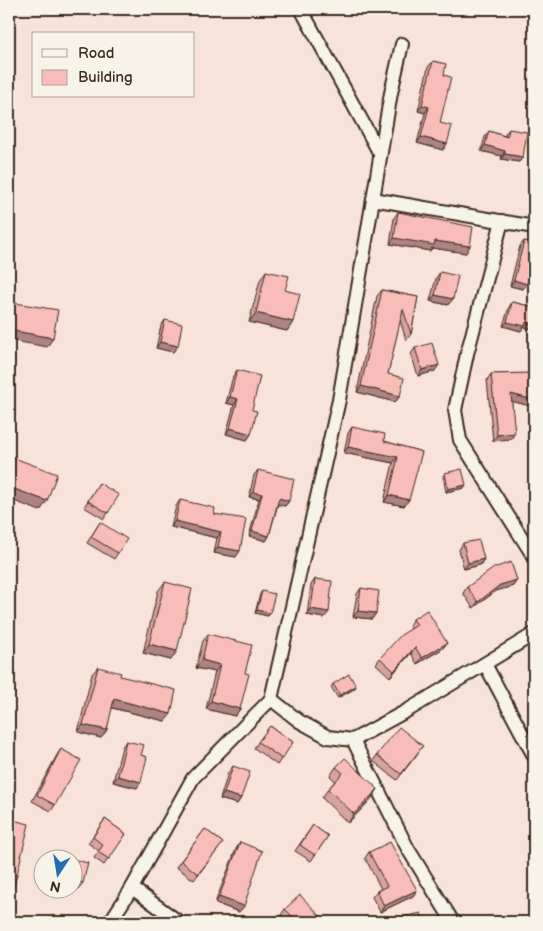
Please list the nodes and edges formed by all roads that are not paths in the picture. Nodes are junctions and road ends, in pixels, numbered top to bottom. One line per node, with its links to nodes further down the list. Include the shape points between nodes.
1 (301, 9): 3 (street)
2 (402, 44): 3 (street)
3 (380, 154): 4 (street)
4 (373, 199): 5 (street); 10 (street, via 339,400)
5 (502, 220): 6 (street); 7 (street, via 455,410 457,429 466,452)
6 (534, 227)
7 (534, 557)
8 (534, 634): 9 (street)
9 (485, 664): 11 (street); 12 (street)
10 (270, 700): 11 (street, via 328,737); 13 (street, via 193,778)
11 (352, 740): 16 (street, via 408,849)
12 (534, 756)
13 (132, 888): 14 (street); 15 (street)
14 (110, 922)
15 (180, 922)
16 (453, 922)

